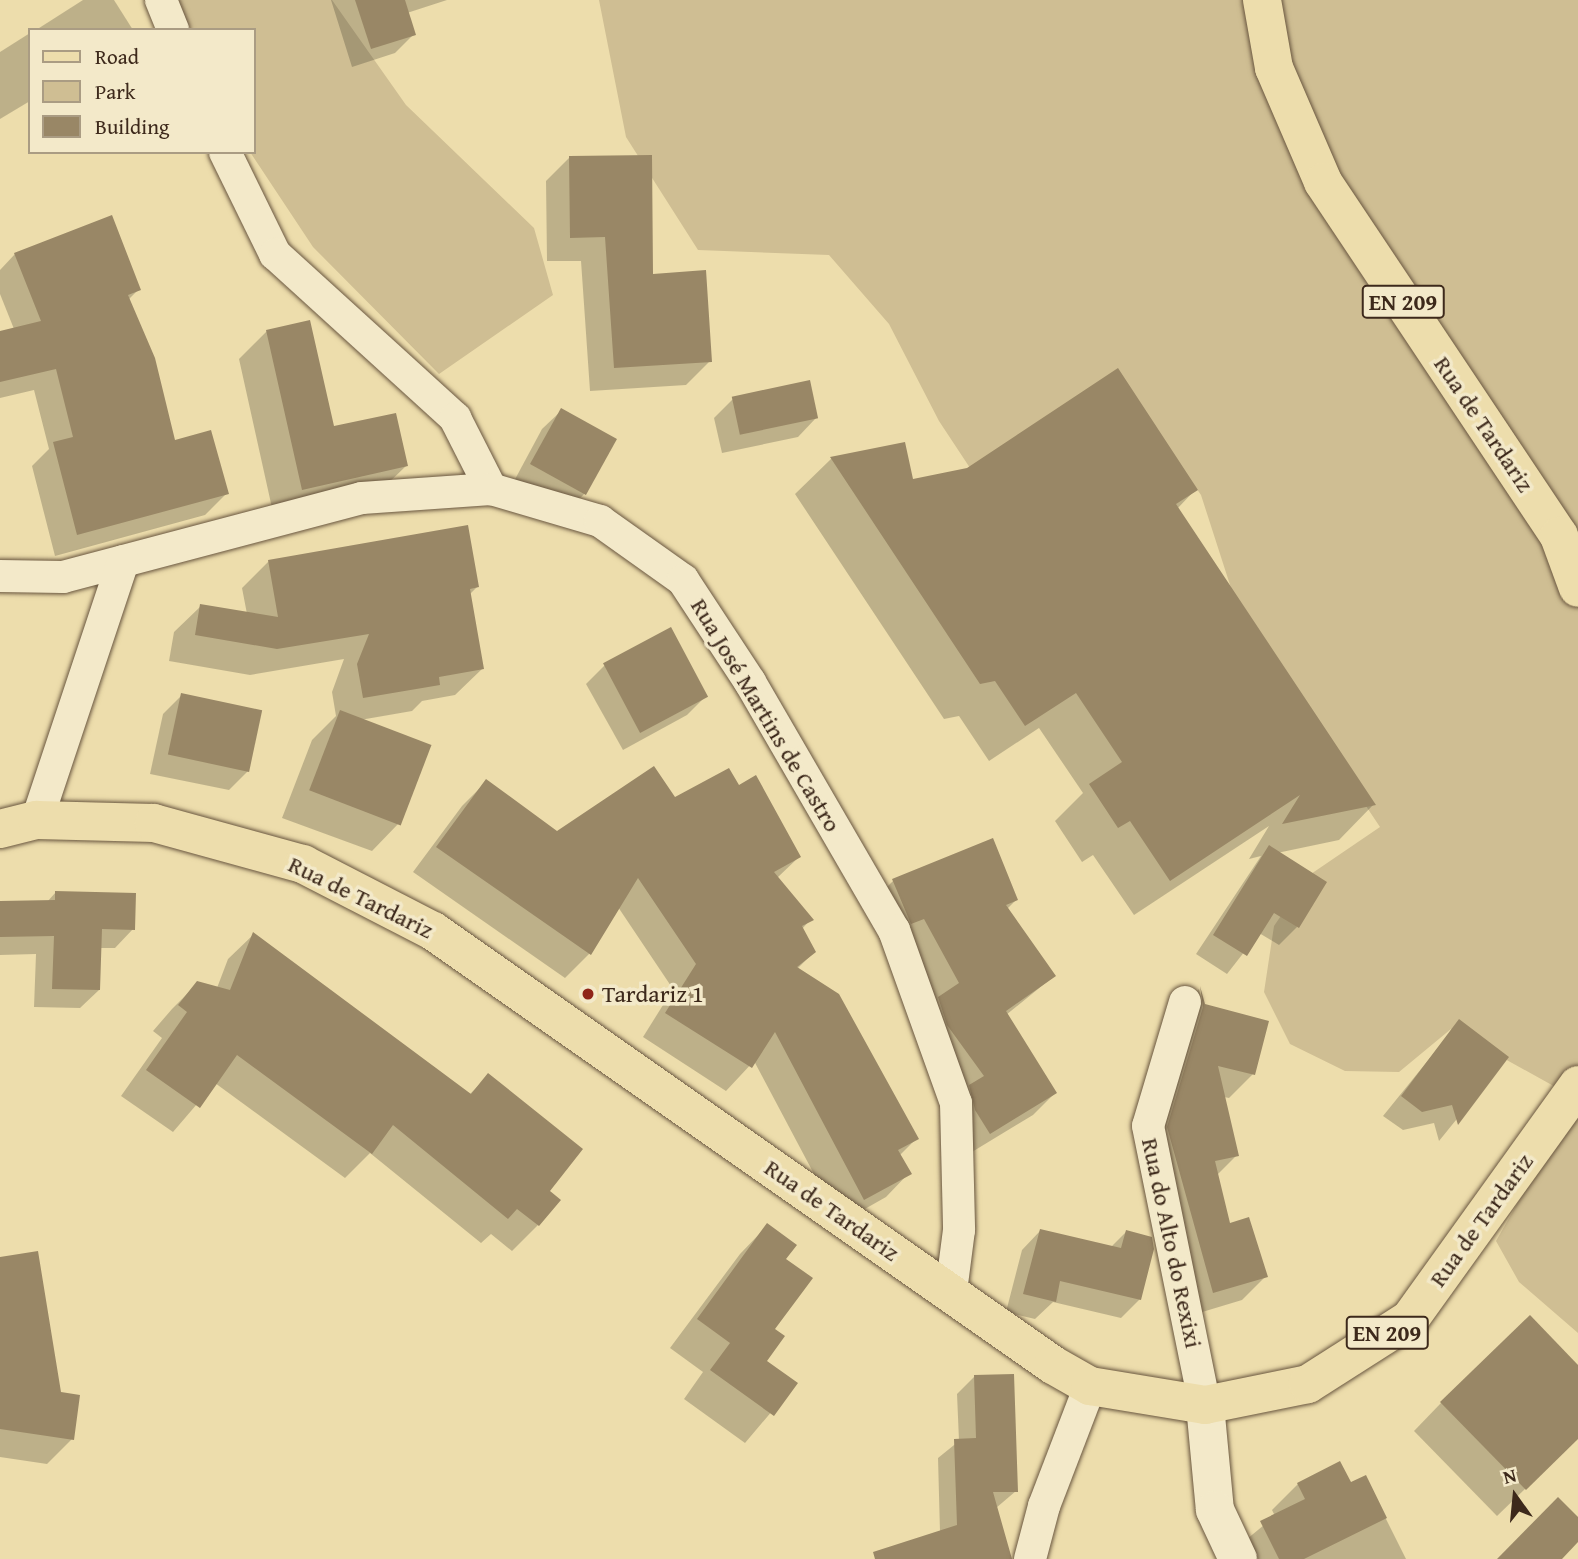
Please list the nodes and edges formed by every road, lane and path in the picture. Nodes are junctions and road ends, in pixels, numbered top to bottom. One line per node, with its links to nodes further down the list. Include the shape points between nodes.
1 (161, 0): 3 (street)
2 (1262, 0): 8 (main road, Rua de Tardariz / EN 209, via 1274,68 1323,183 1559,537)
3 (172, 28)
4 (226, 154): 5 (street, via 275,254 455,418)
5 (492, 489): 6 (street, Rua José Martins de Castro, via 362,498); 13 (street, Rua José Martins de Castro, via 600,521 683,580 750,682 894,930 956,1103 959,1230)
6 (123, 561): 7 (street, Rua José Martins de Castro, via 63,577); 9 (street)
7 (0, 576)
8 (1578, 588)
9 (37, 820): 10 (main road, Rua de Tardariz / EN 209); 13 (main road, Rua de Tardariz / EN 209, via 154,823 290,861 433,931)
10 (0, 829)
11 (1185, 1002): 15 (street, Rua do Alto do Rexixi, via 1148,1126)
12 (1578, 1085): 15 (main road, Rua de Tardariz / EN 209, via 1410,1319 1308,1384)
13 (951, 1292): 14 (main road, Rua de Tardariz / EN 209, via 1053,1365)
14 (1090, 1385): 15 (main road, Rua de Tardariz / EN 209); 16 (street, via 1044,1506)
15 (1205, 1405): 17 (street, via 1215,1510)
16 (1030, 1559)
17 (1238, 1559)

